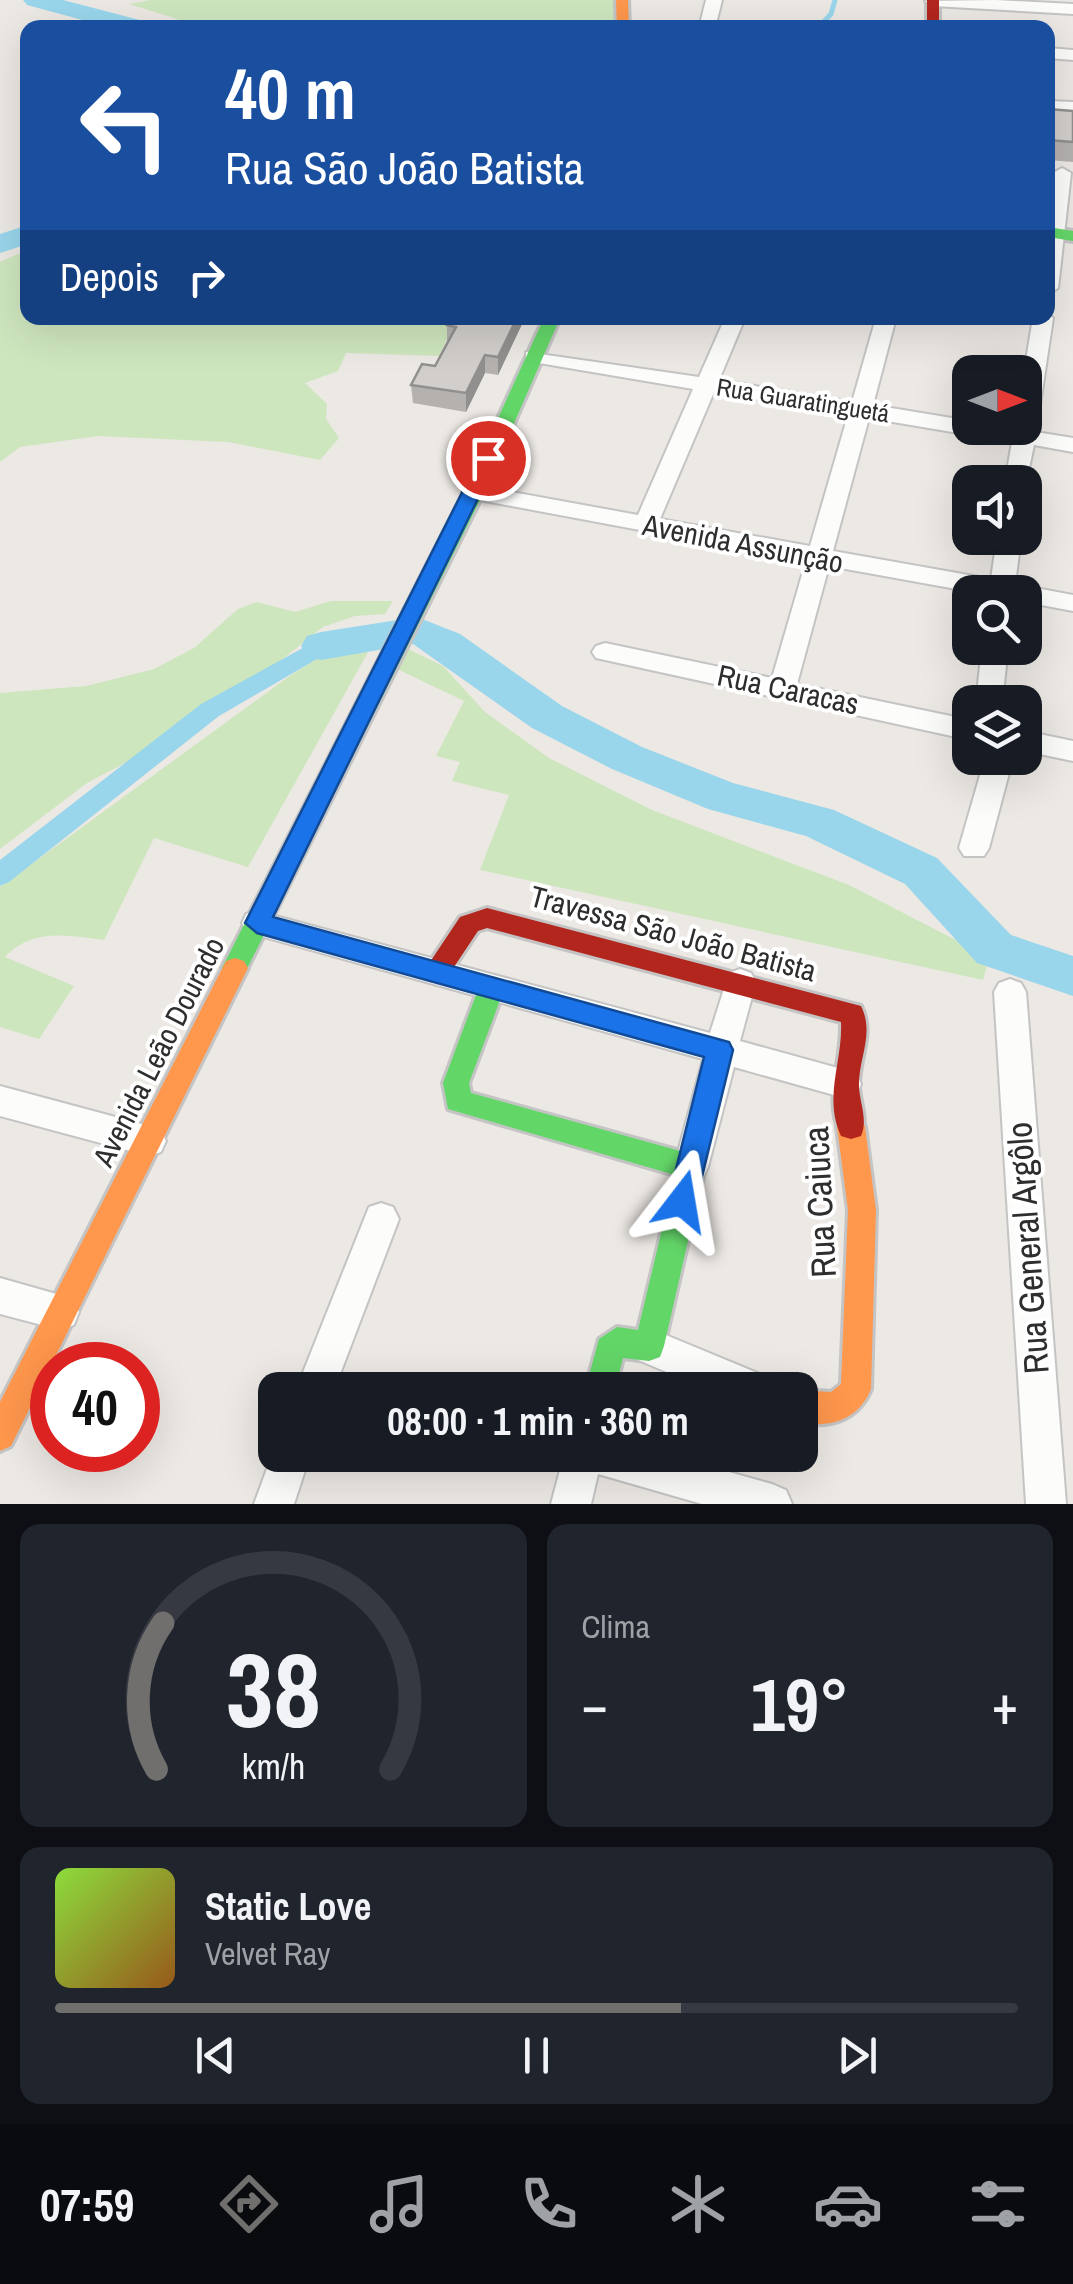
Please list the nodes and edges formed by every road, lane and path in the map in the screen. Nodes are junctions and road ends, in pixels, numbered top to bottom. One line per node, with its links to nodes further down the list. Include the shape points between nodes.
1 (933, 0): 2 (street)
2 (1073, 9)
3 (1061, 173): 4 (street)
4 (1059, 234)
5 (548, 325): 10 (main road, Avenida Leão Dourado)
6 (732, 325): 11 (street)
7 (884, 325): 12 (street)
8 (1042, 325): 9 (street)
9 (1037, 355)
10 (533, 356): 11 (street, Rua Guaratinguetá); 16 (main road, Avenida Leão Dourado)
11 (705, 384): 12 (street, Rua Guaratinguetá); 17 (street)
12 (862, 409): 13 (street, Rua Guaratinguetá); 18 (street)
13 (952, 425)
14 (1042, 441): 15 (street, Rua Guaratinguetá)
15 (1073, 445)
16 (474, 492): 17 (street, Avenida Assunção); 29 (main road, Avenida Leão Dourado)
17 (645, 525): 18 (street, Avenida Assunção)
18 (818, 558): 19 (street, Avenida Assunção); 23 (street)
19 (952, 582)
20 (1042, 598): 21 (street, Avenida Assunção)
21 (1073, 603)
22 (605, 652): 23 (street, Rua Caracas)
23 (783, 688): 24 (street, Rua Caracas)
24 (952, 726)
25 (1042, 744): 26 (street)
26 (1073, 750)
27 (995, 775): 28 (street)
28 (974, 848)
29 (257, 923): 30 (street); 38 (main road, Avenida Leão Dourado)
30 (437, 972): 31 (main road, Travessa São João Batista, via 477,918); 32 (street)
31 (740, 982): 34 (main road, Travessa São João Batista); 35 (street)
32 (492, 987): 35 (street); 39 (main road, via 456,1083 458,1101)
33 (1010, 992): 55 (street, Rua General Argôlo)
34 (852, 1014): 36 (main road, Rua Caiuca, via 856,1027)
35 (719, 1050): 36 (street); 39 (street)
36 (845, 1084): 47 (main road, Rua Caiuca, via 862,1210 856,1388 838,1408)
37 (0, 1102): 38 (street)
38 (148, 1141): 42 (main road, Avenida Leão Dourado)
39 (691, 1167): 43 (main road)
40 (381, 1219): 44 (street)
41 (0, 1296): 42 (street)
42 (60, 1312): 48 (main road, Avenida Leão Dourado)
43 (649, 1346): 45 (main road, via 617,1342); 46 (street)
44 (322, 1372)
45 (604, 1372)
46 (711, 1372)
47 (818, 1411)
48 (0, 1435)
49 (285, 1472): 52 (street)
50 (579, 1472): 53 (street)
51 (658, 1472): 54 (street)
52 (274, 1504)
53 (571, 1504)
54 (772, 1504)
55 (1046, 1504)

